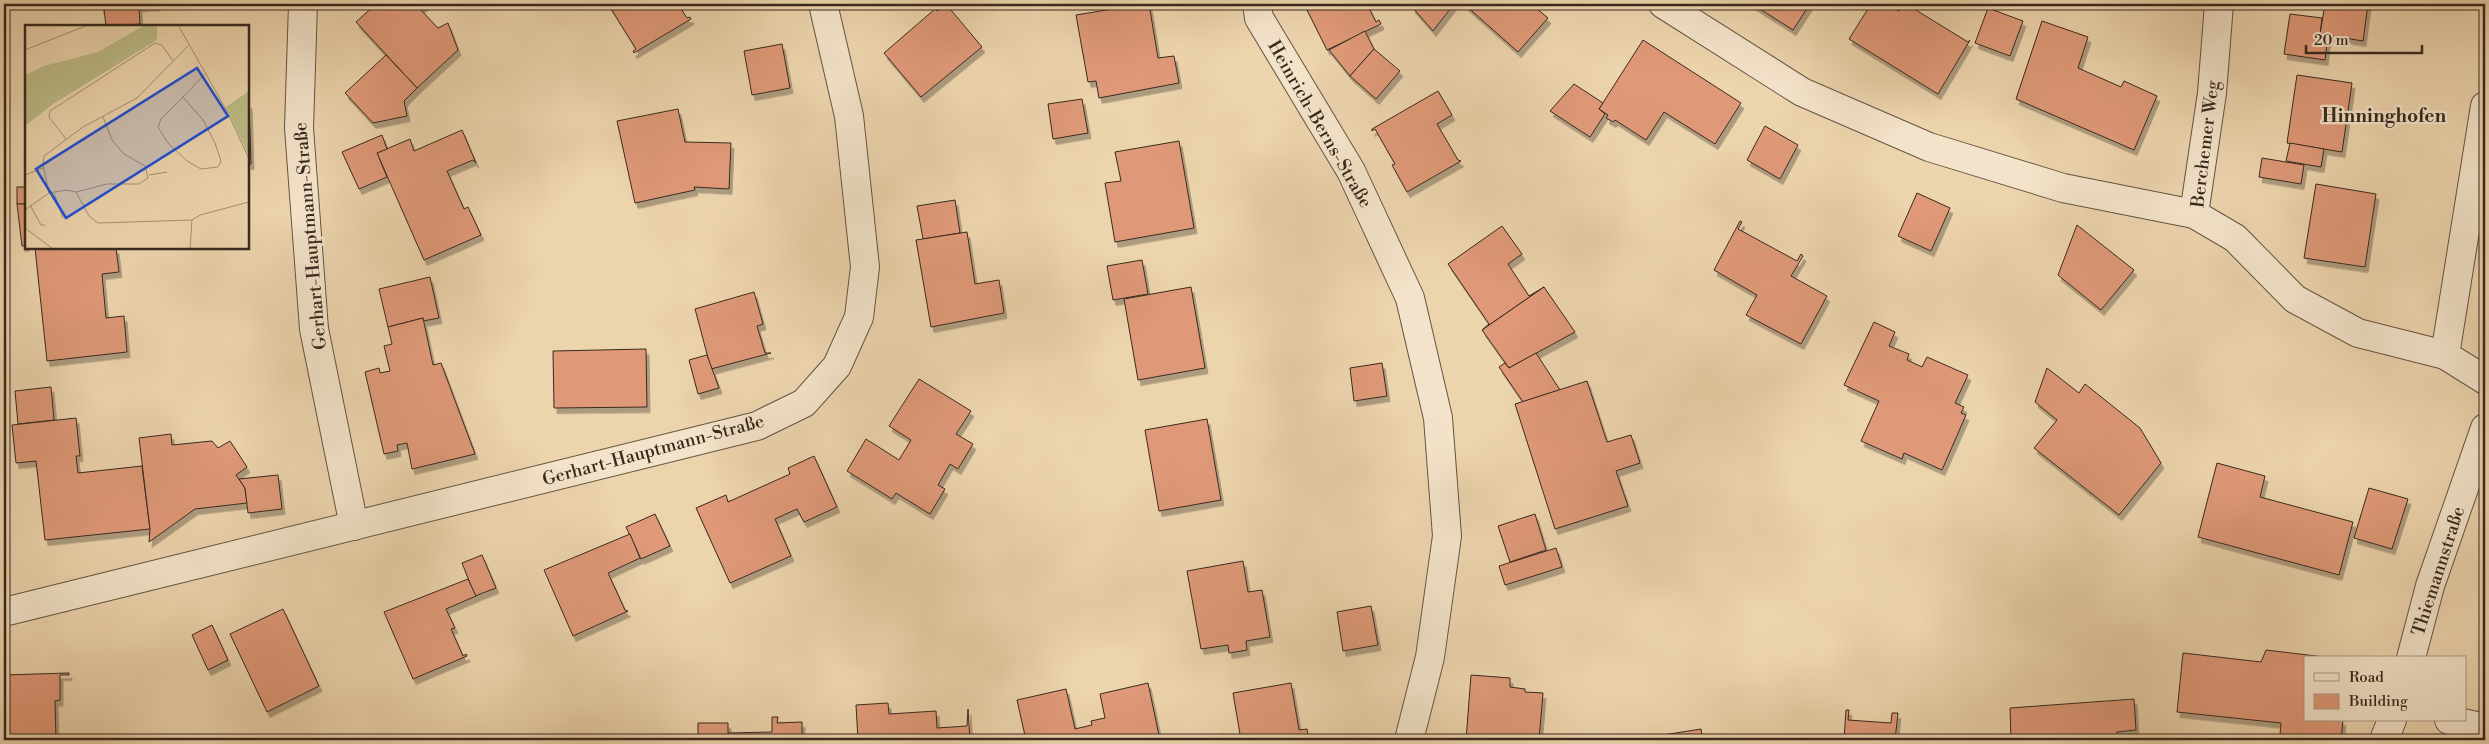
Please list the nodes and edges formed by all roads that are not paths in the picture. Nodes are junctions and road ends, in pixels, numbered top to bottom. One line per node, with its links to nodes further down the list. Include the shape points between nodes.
1 (303, 4): 11 (street, Gerhart-Hauptmann-Straße, via 299,128 314,329)
2 (823, 4): 11 (street, Gerhart-Hauptmann-Straße, via 849,116 865,266 859,317 837,366 804,403 757,426)
3 (1257, 4): 17 (street, Heinrich-Berns-Straße, via 1259,18 1352,171 1410,298 1438,418 1447,536 1430,657)
4 (1663, 4): 7 (street, via 1802,92 1929,147 2063,188)
5 (2219, 4): 7 (street, Berchemer Weg, via 2212,93)
6 (2485, 106): 8 (street)
7 (2194, 214): 8 (street, Berchemer Weg, via 2234,238 2295,299 2358,333)
8 (2445, 355): 9 (street, Berchemer Weg)
9 (2485, 380)
10 (2485, 428): 13 (street, Thiemannstraße, via 2430,586)
11 (354, 526): 12 (street, Gerhart-Hauptmann-Straße)
12 (4, 612)
13 (2412, 656)
14 (2391, 722): 18 (street)
15 (2458, 722): 16 (street)
16 (2485, 728)
17 (1409, 740)
18 (2384, 740)

